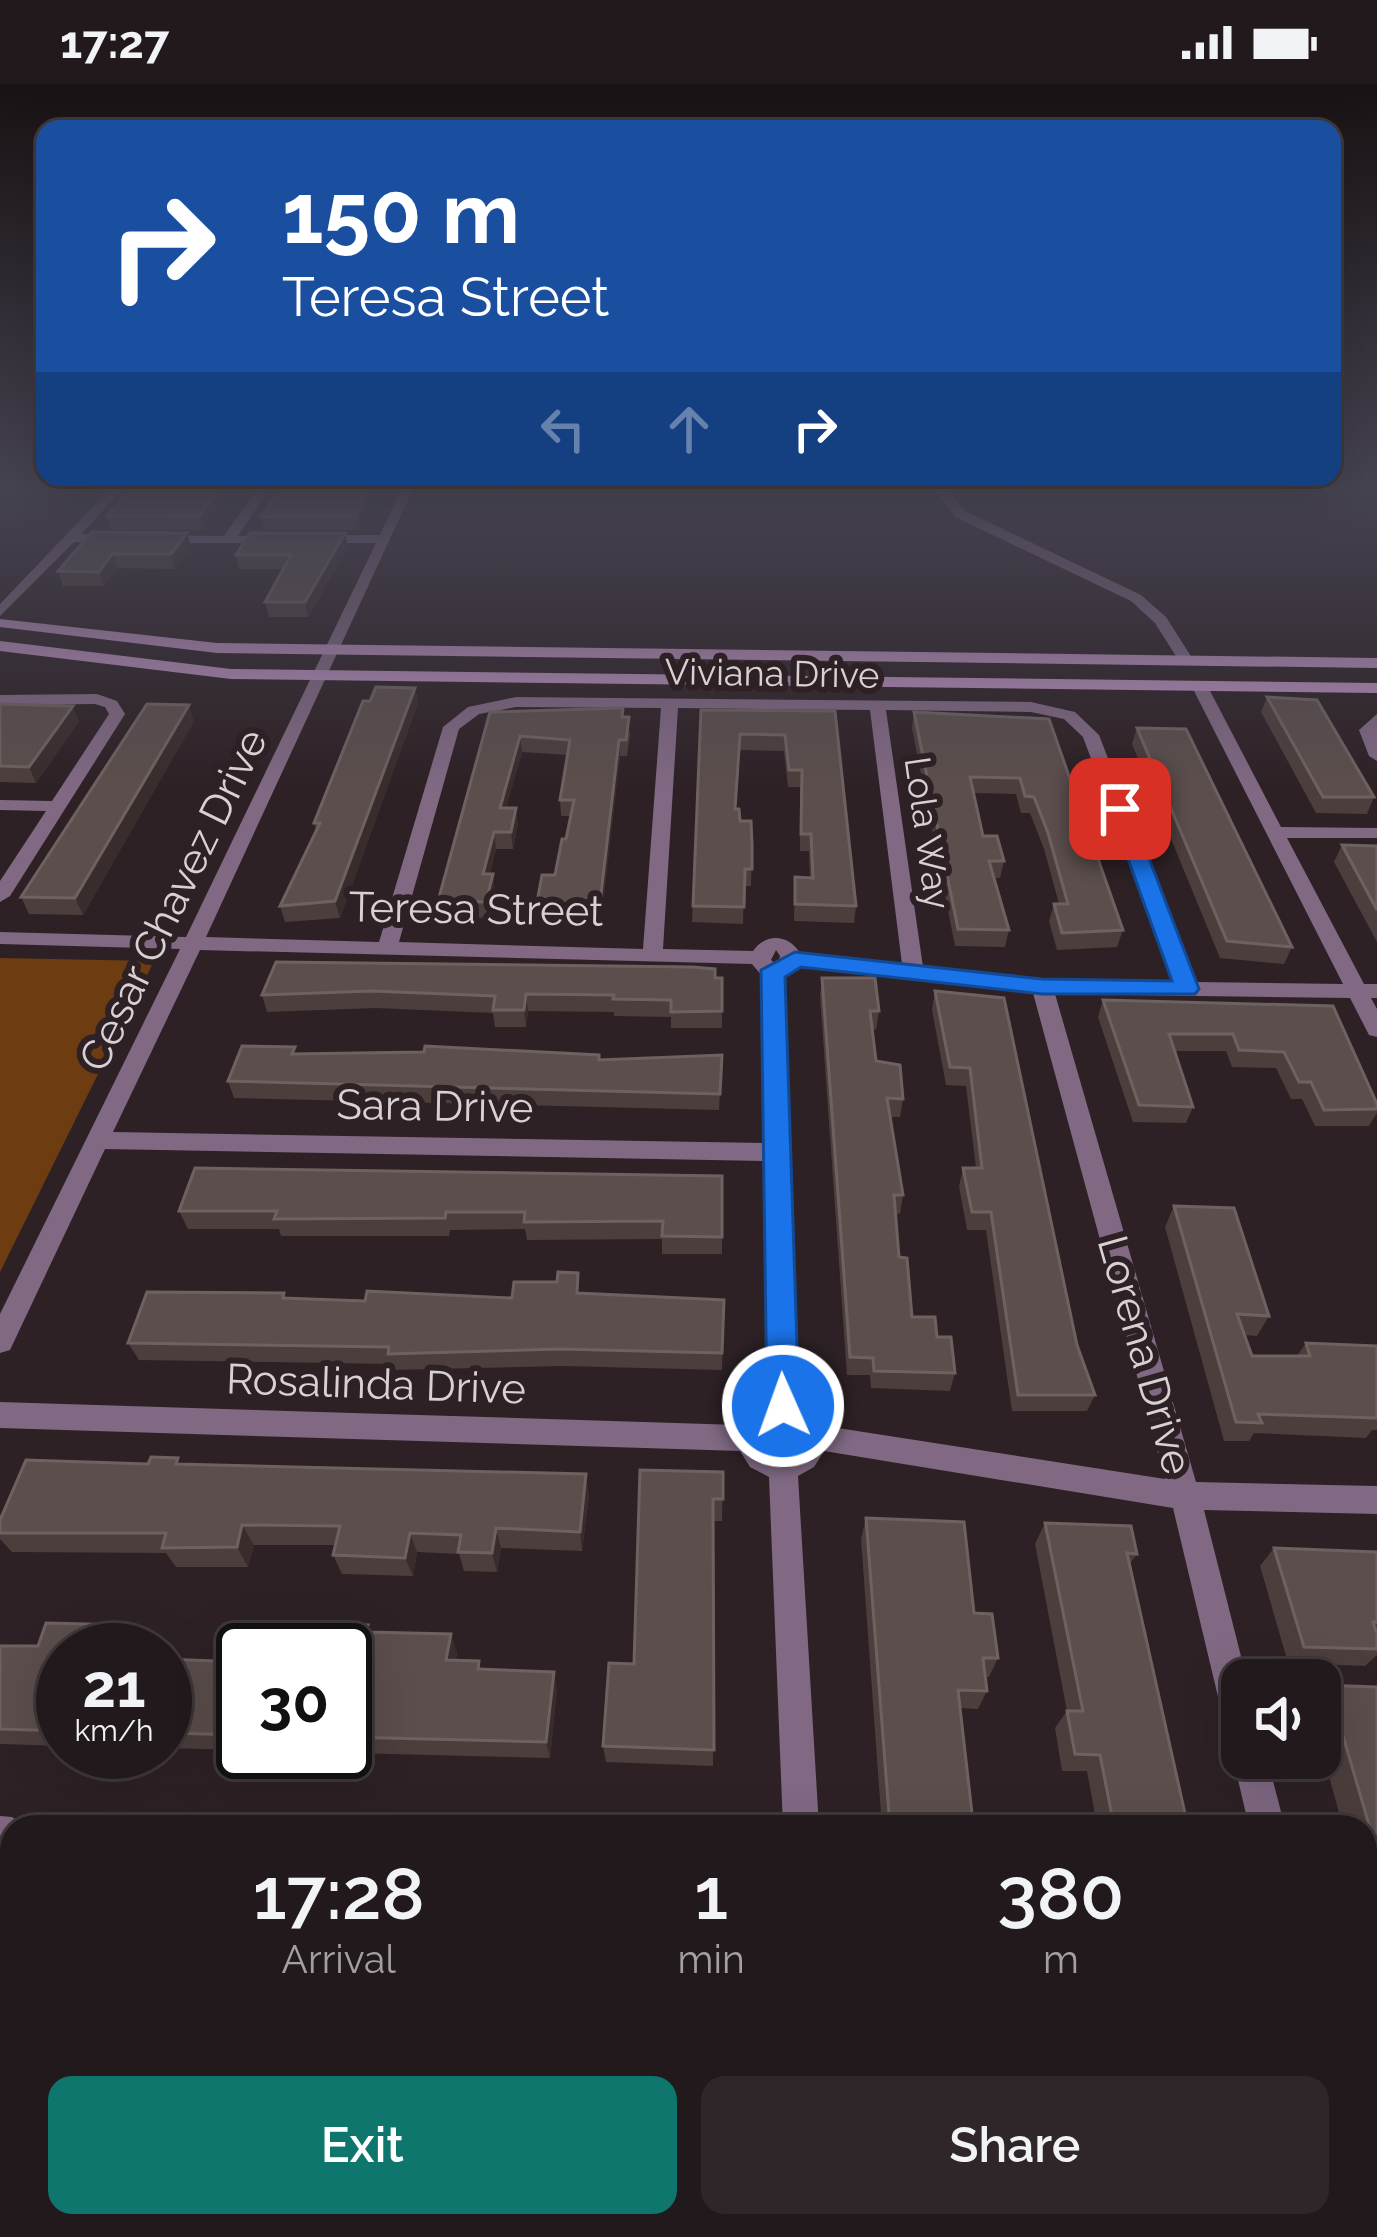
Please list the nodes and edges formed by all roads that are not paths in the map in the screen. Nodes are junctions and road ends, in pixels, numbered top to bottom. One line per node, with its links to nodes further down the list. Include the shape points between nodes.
1 (22, 589): 4 (street)
2 (362, 589): 7 (street, Cesar Chavez Drive)
3 (1118, 589): 8 (street, via 1161,620)
4 (0, 613)
5 (0, 623): 7 (main road, via 129,641)
6 (0, 646): 10 (main road, via 184,671)
7 (334, 651): 8 (main road); 10 (street, Cesar Chavez Drive)
8 (1186, 661): 9 (main road)
9 (1377, 662)
10 (322, 676): 11 (main road); 24 (street, Cesar Chavez Drive)
11 (1200, 687): 12 (main road); 20 (street)
12 (1377, 688)
13 (0, 700): 19 (street, via 97,700 117,714)
14 (670, 701): 15 (street, Viviana Drive); 25 (street, Viviana Drive, via 516,702 474,710 452,727); 26 (street)
15 (878, 705): 28 (street, Lola Way); 30 (street, Viviana Drive, via 1030,706 1069,715 1091,735)
16 (1377, 719): 17 (street, via 1367,730)
17 (1377, 756)
18 (0, 805): 19 (street)
19 (55, 806): 22 (street)
20 (1278, 832): 21 (street); 31 (street)
21 (1377, 833)
22 (0, 896)
23 (0, 938): 24 (street, Teresa Street)
24 (192, 941): 25 (street, Teresa Street); 33 (street, Cesar Chavez Drive)
25 (388, 945): 26 (street, Teresa Street)
26 (653, 952): 27 (street, Teresa Street)
27 (775, 962): 28 (street, Teresa Street); 34 (street)
28 (913, 971): 29 (street, Teresa Street)
29 (1042, 986): 30 (street, Teresa Street); 41 (street, Lorena Drive)
30 (1187, 989): 31 (street, Teresa Street)
31 (1367, 991): 32 (street)
32 (1377, 1030)
33 (96, 1139): 34 (street, Sara Drive); 35 (street, Cesar Chavez Drive)
34 (773, 1152): 36 (street)
35 (0, 1342)
36 (783, 1406): 38 (street, via 806,1416); 39 (street, via 758,1415)
37 (0, 1415): 39 (street, Rosalinda Drive)
38 (816, 1437): 40 (street, via 800,1462); 41 (street)
39 (749, 1438): 40 (street, via 767,1462)
40 (783, 1466): 45 (street)
41 (1185, 1496): 42 (street); 43 (street, Lorena Drive)
42 (1377, 1501)
43 (1225, 1659)
44 (1255, 1779): 46 (street)
45 (800, 1815)
46 (1264, 1815)

